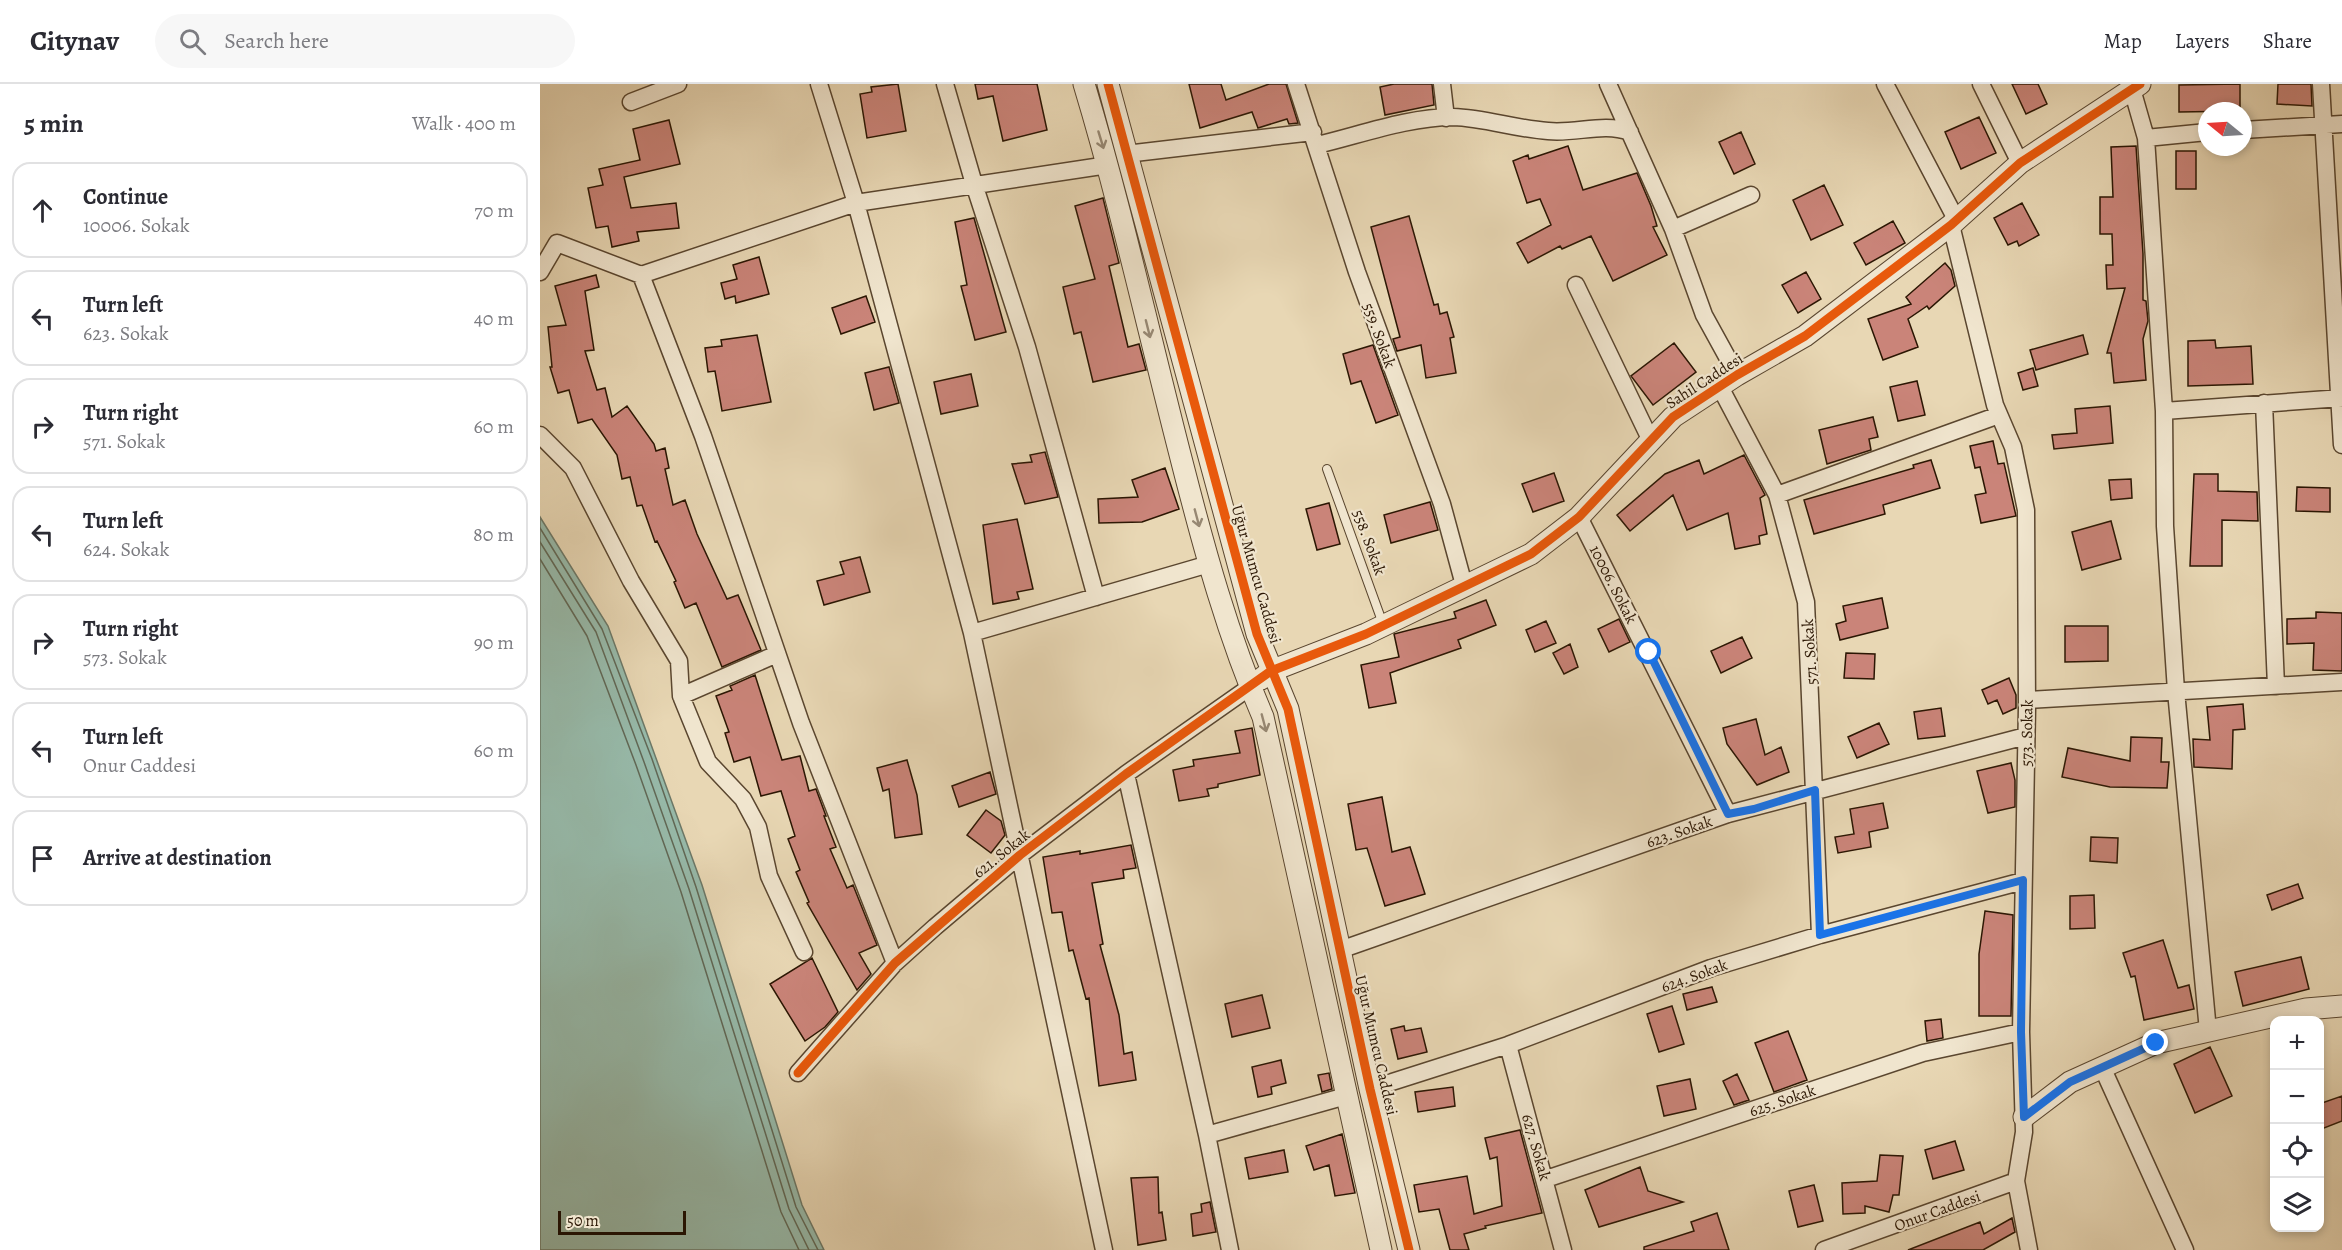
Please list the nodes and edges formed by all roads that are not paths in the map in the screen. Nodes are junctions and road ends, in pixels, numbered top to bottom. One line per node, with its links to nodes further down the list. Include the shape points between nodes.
1 (678, 84): 13 (street)
2 (819, 84): 27 (street)
3 (945, 84): 25 (street)
4 (1084, 84): 24 (street, one-way to 24)
5 (1107, 84): 22 (street, Uğur Mumcu Caddesi)
6 (1296, 84): 21 (street, 559. Sokak)
7 (1442, 84): 14 (street)
8 (1608, 84): 18 (street, 571. Sokak)
9 (1885, 84): 28 (street, 573. Sokak)
10 (1981, 84): 23 (street)
11 (2321, 84): 16 (street)
12 (2136, 86): 20 (street); 23 (street, Sahil Caddesi)
13 (631, 102)
14 (1446, 118): 18 (street, via 1471,118 1550,132 1603,126); 21 (street)
15 (2342, 124): 16 (street)
16 (2322, 126): 17 (street); 34 (street)
17 (2252, 130)
18 (1630, 132): 29 (street, 571. Sokak)
19 (2198, 133): 20 (street)
20 (2146, 138): 36 (street)
21 (1315, 139): 22 (street); 45 (street, 559. Sokak, via 1358,272 1442,504)
22 (1126, 154): 50 (street, Uğur Mumcu Caddesi, via 1257,634)
23 (2020, 163): 28 (street, Sahil Caddesi)
24 (1108, 165): 25 (street); 44 (street, one-way to 44)
25 (974, 184): 27 (street); 46 (street, via 1027,347)
26 (1751, 195): 29 (street)
27 (856, 203): 31 (street); 48 (street)
28 (1954, 223): 33 (street, Sahil Caddesi, via 1805,336); 37 (street, 573. Sokak)
29 (1673, 229): 33 (street, 571. Sokak)
30 (540, 272): 31 (street, via 557,243)
31 (641, 275): 49 (street, via 703,436)
32 (1576, 285): 39 (street)
33 (1728, 381): 39 (street, Sahil Caddesi, via 1673,417); 42 (street, 571. Sokak)
34 (2340, 398): 35 (street); 40 (street)
35 (2264, 404): 36 (street); 52 (street)
36 (2164, 411): 54 (street, via 2165,526)
37 (1999, 415): 42 (street); 56 (street, 573. Sokak, via 2013,447 2026,510)
38 (540, 435): 55 (street, via 573,468 631,581 679,661)
39 (1651, 441): 43 (street, Sahil Caddesi)
40 (2342, 445)
41 (1327, 469): 47 (lane, 558. Sokak)
42 (1777, 495): 59 (street, 571. Sokak, via 1806,602)
43 (1579, 517): 45 (street, Sahil Caddesi, via 1532,554); 60 (street, 10006. Sokak)
44 (1209, 564): 46 (street); 53 (street)
45 (1464, 585): 47 (street, Sahil Caddesi)
46 (1096, 597): 48 (street)
47 (1384, 625): 50 (street, Sahil Caddesi)
48 (972, 633): 61 (street)
49 (777, 654): 55 (street); 66 (street)
50 (1272, 671): 53 (street, Sahil Caddesi); 64 (street, Uğur Mumcu Caddesi, via 1288,709)
51 (2342, 682): 52 (street)
52 (2276, 686): 54 (street)
53 (1250, 687): 58 (street, 621. Sokak); 74 (street, one-way to 74, via 1263,717)
54 (2176, 691): 56 (street); 68 (street)
55 (681, 696): 65 (street, via 708,762 743,800 758,827 769,876)
56 (2027, 700): 57 (street, 573. Sokak)
57 (2026, 736): 59 (street, 623. Sokak); 62 (street, 573. Sokak)
58 (1126, 774): 61 (street, 621. Sokak); 76 (street)
59 (1815, 790): 60 (street, 623. Sokak); 63 (street, 571. Sokak)
60 (1728, 814): 64 (street, 623. Sokak)
61 (1020, 855): 66 (street, 621. Sokak); 79 (street)
62 (2023, 880): 63 (street, 624. Sokak); 69 (street, 573. Sokak)
63 (1820, 935): 70 (street, 624. Sokak, via 1711,968)
64 (1340, 950): 73 (street, Uğur Mumcu Caddesi)
65 (804, 952)
66 (895, 963): 72 (street, 621. Sokak)
67 (2342, 1006): 68 (street, via 2306,1009)
68 (2208, 1031): 71 (street, via 2156,1043)
69 (2021, 1032): 75 (street, 573. Sokak); 77 (street, 625. Sokak, via 1923,1053)
70 (1508, 1045): 73 (street, 624. Sokak); 77 (street, 627. Sokak)
71 (2102, 1067): 75 (street, via 2070,1082); 86 (street)
72 (798, 1073)
73 (1370, 1089): 82 (street, Uğur Mumcu Caddesi)
74 (1346, 1096): 76 (street); 81 (street)
75 (2024, 1117): 78 (street, 573. Sokak)
76 (1207, 1135): 80 (street)
77 (1546, 1179): 83 (street, 627. Sokak)
78 (2016, 1180): 84 (street, Onur Caddesi); 85 (street, 573. Sokak)
79 (1104, 1250)
80 (1230, 1250)
81 (1381, 1250)
82 (1409, 1250)
83 (1563, 1250)
84 (1824, 1250)
85 (2029, 1250)
86 (2185, 1250)

